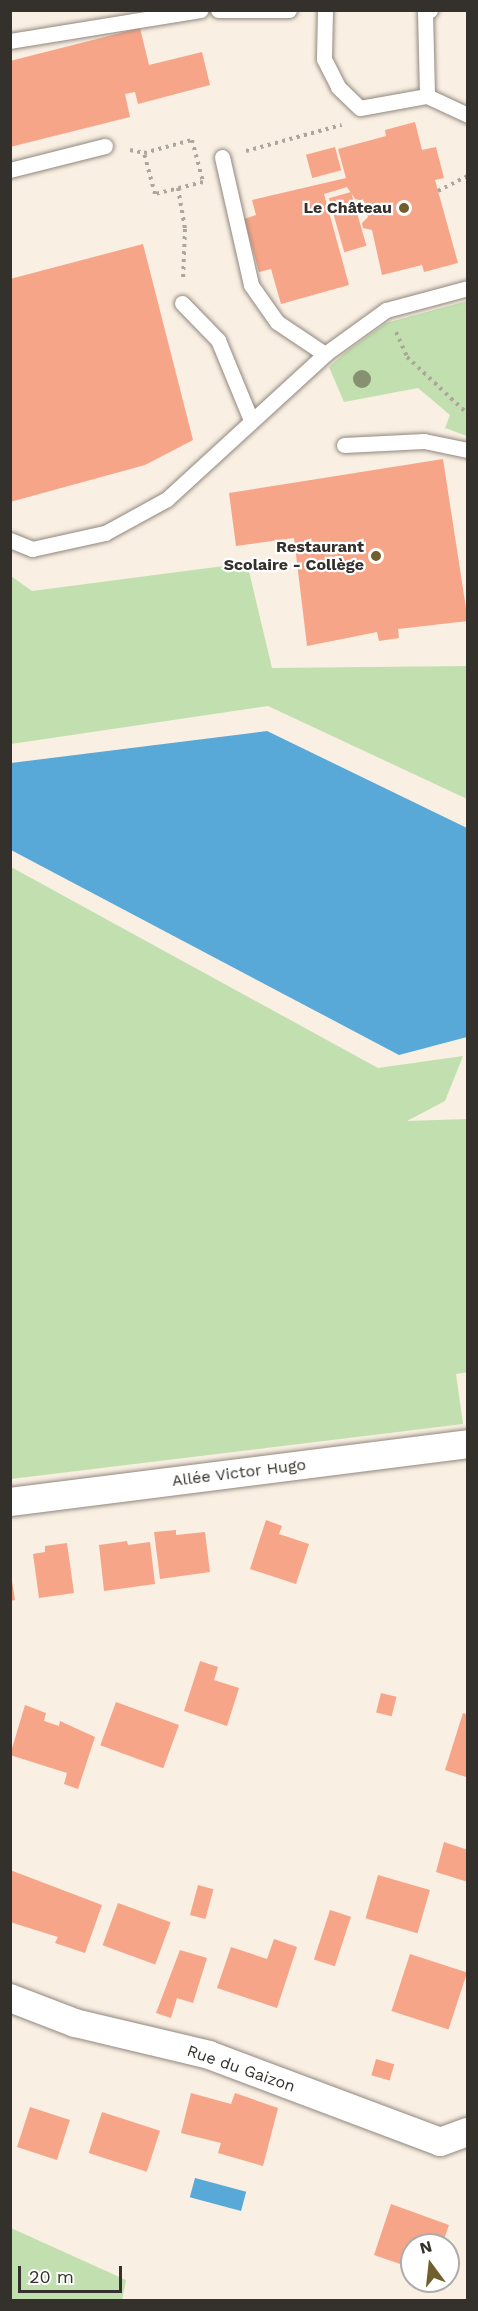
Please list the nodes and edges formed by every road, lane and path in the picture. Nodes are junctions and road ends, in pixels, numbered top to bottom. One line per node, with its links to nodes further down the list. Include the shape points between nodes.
1 (201, 10): 6 (lane)
2 (218, 10): 3 (lane)
3 (289, 10)
4 (325, 10): 8 (lane, via 324,59 338,87)
5 (424, 11): 7 (lane)
6 (10, 41)
7 (427, 96): 8 (lane); 9 (lane)
8 (360, 108): 11 (path, via 336,129)
9 (468, 115)
10 (105, 146): 13 (lane)
11 (222, 157): 12 (path); 20 (lane, via 251,285 277,321)
12 (198, 161): 15 (path, via 203,182); 15 (path, via 192,140 144,153 155,194)
13 (10, 170)
14 (468, 176): 16 (path)
15 (178, 188): 18 (path, via 185,229)
16 (438, 191)
17 (468, 288): 19 (lane)
18 (182, 303): 22 (lane, via 218,340)
19 (386, 310): 20 (lane); 21 (path, via 407,357)
20 (325, 354): 22 (lane)
21 (468, 414)
22 (251, 420): 25 (lane, via 167,499 105,533 32,549)
23 (344, 445): 24 (lane, via 424,441)
24 (468, 450)
25 (10, 540)
26 (468, 1444): 27 (street, Allée Victor Hugo)
27 (10, 1502)
28 (10, 1998): 29 (street, Rue du Gaizon, via 75,2023 209,2055 440,2142)
29 (468, 2132)

